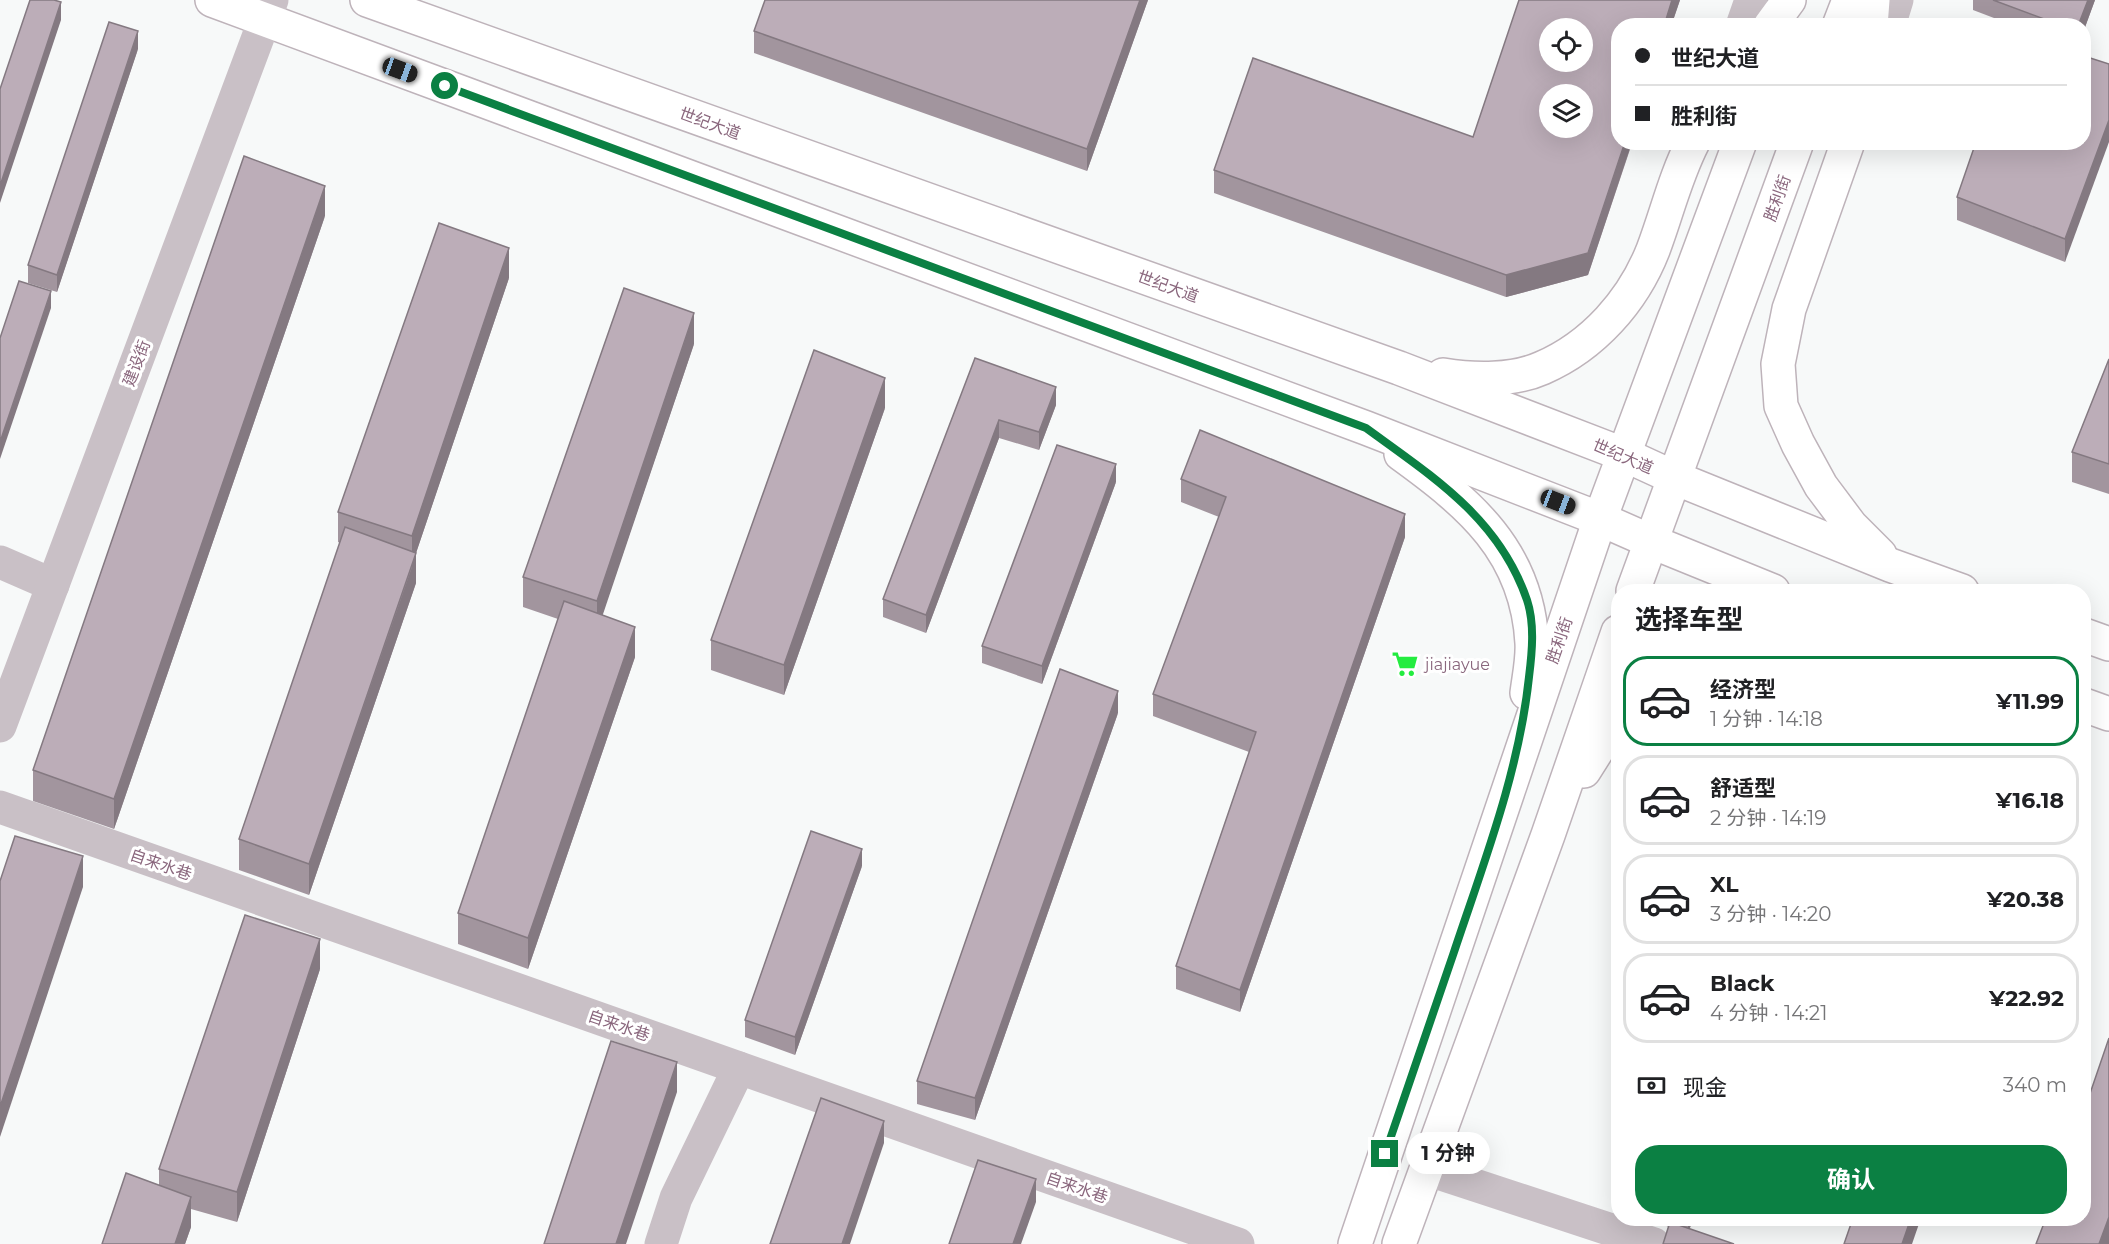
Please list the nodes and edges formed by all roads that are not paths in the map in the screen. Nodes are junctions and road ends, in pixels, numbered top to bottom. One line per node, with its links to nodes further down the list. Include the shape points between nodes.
1 (212, 0): 8 (main road)
2 (367, 0): 19 (main road, 世纪大道)
3 (1751, 0): 9 (street)
4 (1791, 0): 10 (main road); 11 (main road)
5 (1849, 0): 12 (main road)
6 (1873, 0): 13 (main road)
7 (1897, 0): 14 (street)
8 (269, 10): 20 (main road); 30 (street, 建设街)
9 (1745, 18)
10 (1776, 18)
11 (1786, 18)
12 (1842, 18)
13 (1872, 18)
14 (1891, 18)
15 (1689, 150): 19 (main road, via 1652,252 1629,296 1603,328 1570,353 1541,369 1509,377 1462,378)
16 (1737, 150): 21 (main road, 胜利街)
17 (1794, 150): 22 (main road, 胜利街)
18 (1845, 150): 26 (main road, via 1789,309 1778,364 1781,406 1821,486 1851,526)
19 (1399, 368): 21 (main road, 世纪大道)
20 (1366, 428): 23 (main road); 39 (main road, via 1448,488 1485,525 1509,559 1528,602 1533,645 1525,714)
21 (1625, 455): 22 (main road, 世纪大道); 23 (main road, 胜利街)
22 (1675, 478): 24 (main road, 胜利街); 26 (main road, 世纪大道)
23 (1600, 519): 24 (main road); 39 (main road, 胜利街)
24 (1650, 541): 27 (main road, 胜利街); 28 (main road)
25 (0, 562): 30 (street)
26 (1890, 565): 29 (main road, 世纪大道)
27 (1635, 584)
28 (1756, 584)
29 (1943, 584)
30 (53, 585): 36 (street, 建设街)
31 (2091, 638): 32 (main road)
32 (2109, 645)
33 (1611, 652): 40 (main road)
34 (2091, 708): 35 (main road)
35 (2109, 714)
36 (0, 726)
37 (1611, 728): 40 (main road)
38 (0, 807): 41 (street, 自来水巷)
39 (1499, 818): 45 (main road, 胜利街)
40 (1548, 835): 42 (main road)
41 (739, 1068): 43 (street, via 676,1197); 44 (street, 自来水巷)
42 (1426, 1169): 46 (main road); 47 (street)
43 (661, 1244)
44 (1238, 1244)
45 (1355, 1244)
46 (1399, 1244)
47 (1654, 1244)

